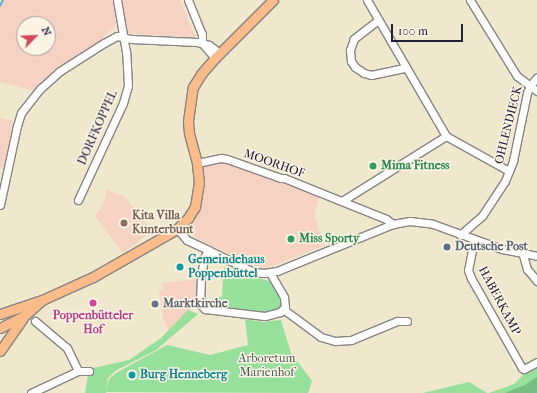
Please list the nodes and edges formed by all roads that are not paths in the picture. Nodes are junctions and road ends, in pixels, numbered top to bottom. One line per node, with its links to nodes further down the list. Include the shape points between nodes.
1 (117, 0): 7 (street, DORFKOPPEL)
2 (188, 0): 8 (street, via 202,34)
3 (273, 0): 9 (main road)
4 (366, 0): 6 (street)
5 (470, 0): 12 (street, via 517,76)
6 (378, 20): 10 (street); 10 (street, via 354,39 350,50 351,61 355,67 371,75)
7 (123, 37): 8 (street); 17 (street, DORFKOPPEL, via 128,80 126,96); 19 (street, via 117,36 104,43 57,74 40,89 26,107 17,126)
8 (202, 43): 9 (street, via 213,47)
9 (217, 55): 15 (main road, via 198,79 191,99 189,133)
10 (406, 68): 14 (street)
11 (537, 77): 12 (street, OHLENDIECK)
12 (530, 86): 13 (street); 16 (street, OHLENDIECK)
13 (537, 91)
14 (446, 136): 16 (street); 18 (street)
15 (197, 163): 18 (street, MOORHOF, via 227,159); 21 (main road, via 197,200 188,218)
16 (509, 171): 22 (street, OHLENDIECK, via 485,212)
17 (78, 200)
18 (342, 201): 20 (street, MOORHOF, via 386,219)
19 (0, 205)
20 (392, 224): 22 (street, via 424,222); 27 (street)
21 (176, 229): 24 (street, via 188,240); 29 (main road, via 105,271)
22 (460, 235): 23 (street)
23 (474, 240): 25 (street); 39 (street, HABERKAMP, via 469,273 524,369)
24 (208, 250): 27 (street, via 254,272); 32 (street, via 201,276 202,307 265,316)
25 (523, 255): 26 (street); 28 (street, via 527,269)
26 (537, 256)
27 (270, 273): 32 (street, via 284,297)
28 (537, 281)
29 (42, 300): 30 (main road); 34 (main road)
30 (25, 305): 31 (main road); 33 (main road)
31 (0, 307)
32 (283, 309): 35 (street, via 321,337 335,341 350,340 397,321)
33 (0, 314)
34 (25, 315): 37 (main road); 38 (main road)
35 (406, 321)
36 (35, 322): 40 (street, via 67,348)
37 (0, 328)
38 (0, 351)
39 (537, 362)
40 (78, 371): 41 (street); 42 (street)
41 (89, 371)
42 (31, 393)

